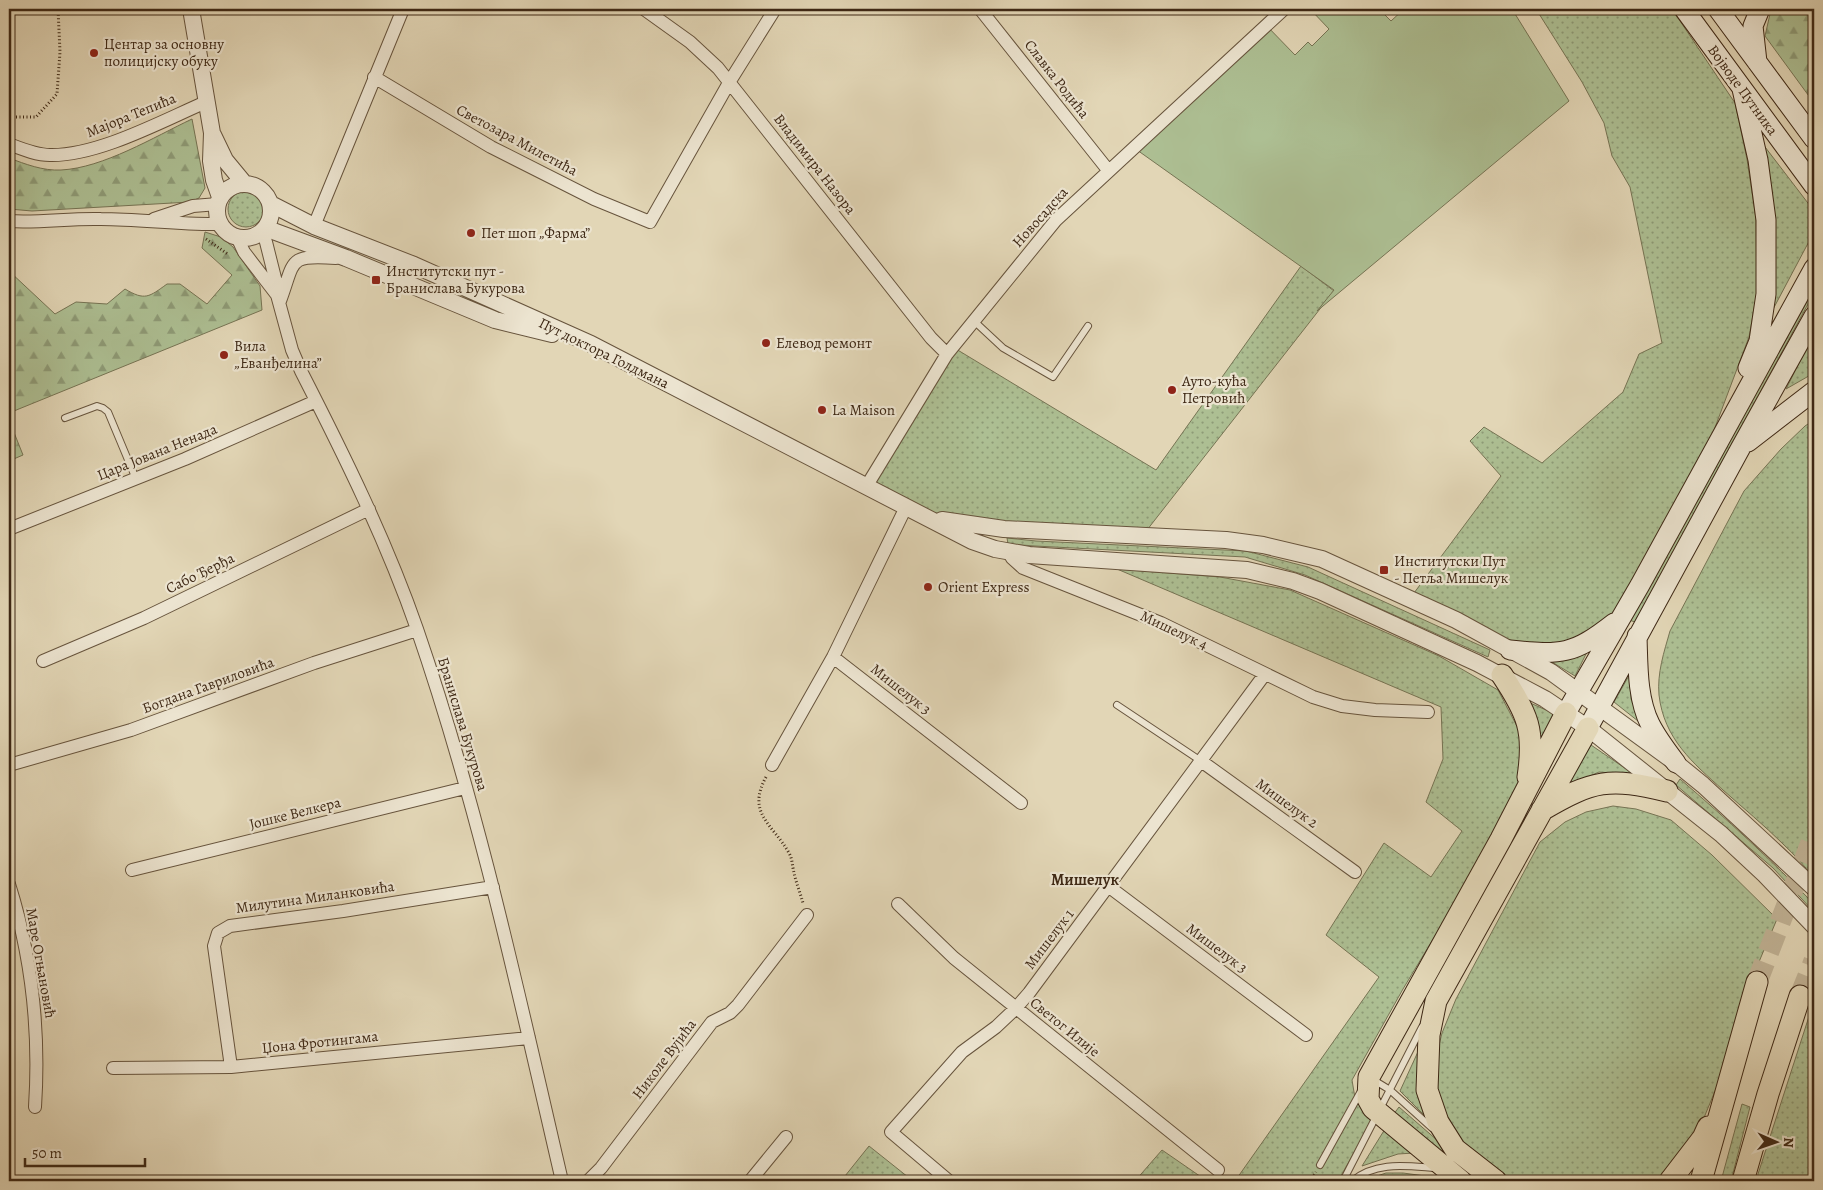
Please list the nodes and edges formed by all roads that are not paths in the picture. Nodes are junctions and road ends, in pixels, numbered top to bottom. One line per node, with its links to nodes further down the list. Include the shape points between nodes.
1 (190, 9): 14 (street)
2 (403, 9): 11 (street)
3 (644, 9): 12 (street, Владимира Назора, via 690,42)
4 (775, 9): 12 (street)
5 (980, 9): 18 (street, Славка Родића)
6 (1284, 9): 18 (street, Новосадска)
7 (1684, 9): 13 (main road, Војводе Путника)
8 (1718, 9): 10 (main road, Војводе Путника)
9 (1760, 9): 10 (main road, via 1753,26)
10 (1757, 63): 16 (main road, Војводе Путника)
11 (374, 77): 12 (street, Светозара Милетића, via 491,147 594,200 650,222); 26 (street)
12 (730, 81): 36 (street, Владимира Назора)
13 (1742, 89): 20 (main road, Војводе Путника); 40 (main road, via 1758,160 1766,220 1766,294 1759,341)
14 (206, 102): 15 (street); 17 (street, Мајора Тепића, via 117,141 68,155 48,156)
15 (212, 133): 19 (street, via 225,160); 21 (street, via 211,161)
16 (1814, 139)
17 (9, 144)
18 (1108, 170): 33 (street, Новосадска, via 1056,220)
19 (244, 183): 21 (street, via 230,187); 22 (street, via 258,187)
20 (1814, 186)
21 (219, 200): 23 (street); 25 (street)
22 (271, 204): 26 (street, Пут доктора Голдмана); 27 (street, via 270,221)
23 (152, 220): 24 (street); 25 (street)
24 (9, 221)
25 (220, 224): 28 (street)
26 (314, 226): 35 (street, Пут доктора Голдмана, via 414,265)
27 (263, 230): 28 (street, via 250,237); 29 (street); 31 (street, Бранислава Букурова)
28 (237, 237): 31 (street, Бранислава Букурова)
29 (346, 258): 31 (street, via 313,257 296,261); 35 (street, via 495,320)
30 (1814, 268): 40 (main road)
31 (278, 300): 38 (street, Бранислава Букурова, via 295,357)
32 (1814, 316): 41 (main road)
33 (974, 321): 34 (lane, via 1003,348 1053,376); 36 (street, Новосадска)
34 (1088, 326)
35 (576, 338): 43 (street, Пут доктора Голдмана)
36 (947, 354): 43 (street, Новосадска)
37 (1814, 391): 41 (main road)
38 (316, 401): 42 (street, Цара Јована Ненада); 45 (street, Бранислава Букурова)
39 (65, 418): 42 (lane, via 97,406 108,412)
40 (1717, 445): 49 (main road)
41 (1740, 449): 51 (main road)
42 (136, 478): 47 (street, Цара Јована Ненада)
43 (866, 486): 44 (street, Пут доктора Голдмана)
44 (906, 507): 46 (street, Пут доктора Голдмана); 53 (street)
45 (369, 509): 50 (street, Бранислава Букурова); 54 (street, Сабо Ђерђа, via 144,618)
46 (930, 519): 48 (street, via 972,541); 52 (street, via 1004,529 1226,540 1293,551 1322,559 1456,620)
47 (9, 529)
48 (1008, 551): 55 (street, Мишелук 4, via 1023,568 1161,623); 56 (street, via 1271,574 1320,591)
49 (1621, 617): 52 (main road, via 1578,647 1559,653); 57 (main road)
50 (417, 630): 65 (street, Богдана Гавриловића, via 131,730); 67 (street, Бранислава Букурова)
51 (1637, 636): 59 (main road); 64 (main road, via 1643,703 1649,722)
52 (1510, 650): 57 (street)
53 (832, 657): 66 (street); 70 (street, Мишелук 3)
54 (43, 661)
55 (1265, 674): 60 (street, Мишелук 4, via 1313,697 1342,706); 63 (street, Мишелук 1)
56 (1502, 675): 61 (street); 68 (highway, via 1519,701 1529,727)
57 (1578, 690): 59 (street); 61 (main road)
58 (1117, 705): 63 (lane)
59 (1599, 707): 62 (main road); 64 (street)
60 (1428, 712)
61 (1566, 713): 62 (street); 68 (highway)
62 (1588, 728): 69 (street); 71 (highway)
63 (1201, 761): 73 (street, Мишелук 2); 75 (street, Мишелук 1)
64 (1676, 763): 77 (street)
65 (9, 765)
66 (772, 765)
67 (466, 788): 72 (street, Јошке Велкера); 76 (street, Бранислава Букурова)
68 (1526, 790): 89 (highway)
69 (1667, 791): 71 (highway, via 1638,784 1602,783 1565,796); 80 (street, via 1721,834)
70 (1021, 803)
71 (1542, 810): 83 (highway)
72 (132, 870)
73 (1354, 872)
74 (9, 884): 92 (street, Маре Огњановић, via 25,947 36,1016)
75 (1108, 886): 84 (street, Мишелук 1); 85 (street, Мишелук 3)
76 (493, 887): 86 (street, Бранислава Букурова); 87 (street, Милутина Миланковића, via 230,926 218,933 214,946)
77 (1814, 888)
78 (898, 904): 84 (street, Светог Илије, via 954,958)
79 (806, 915): 101 (street, Николе Вујића, via 738,1006 712,1022)
80 (1814, 926)
81 (1757, 982): 90 (highway)
82 (1800, 996): 99 (highway)
83 (1436, 1000): 91 (lane); 95 (highway, via 1429,1035 1427,1090 1438,1122)
84 (1016, 1009): 97 (street, Светог Илије); 103 (street, Мишелук 1, via 962,1052 892,1132)
85 (1306, 1035)
86 (529, 1038): 87 (street, Џона Фротингама); 100 (street, Бранислава Букурова)
87 (231, 1067): 88 (street, Џона Фротингама)
88 (114, 1068)
89 (1369, 1077): 91 (lane); 93 (highway, via 1368,1098); 96 (lane)
90 (1727, 1083): 107 (highway, via 1703,1138); 108 (highway)
91 (1390, 1090): 93 (lane); 95 (lane)
92 (35, 1107)
93 (1378, 1113): 98 (highway); 104 (lane)
94 (786, 1137): 102 (street)
95 (1455, 1149): 106 (highway)
96 (1320, 1165)
97 (1218, 1170)
98 (1454, 1175): 105 (lane, via 1403,1166 1382,1167 1369,1170)
99 (1744, 1179)
100 (562, 1181)
101 (588, 1181)
102 (750, 1181)
103 (949, 1181)
104 (1343, 1181)
105 (1352, 1181)
106 (1496, 1181)
107 (1670, 1181)
108 (1700, 1181)

